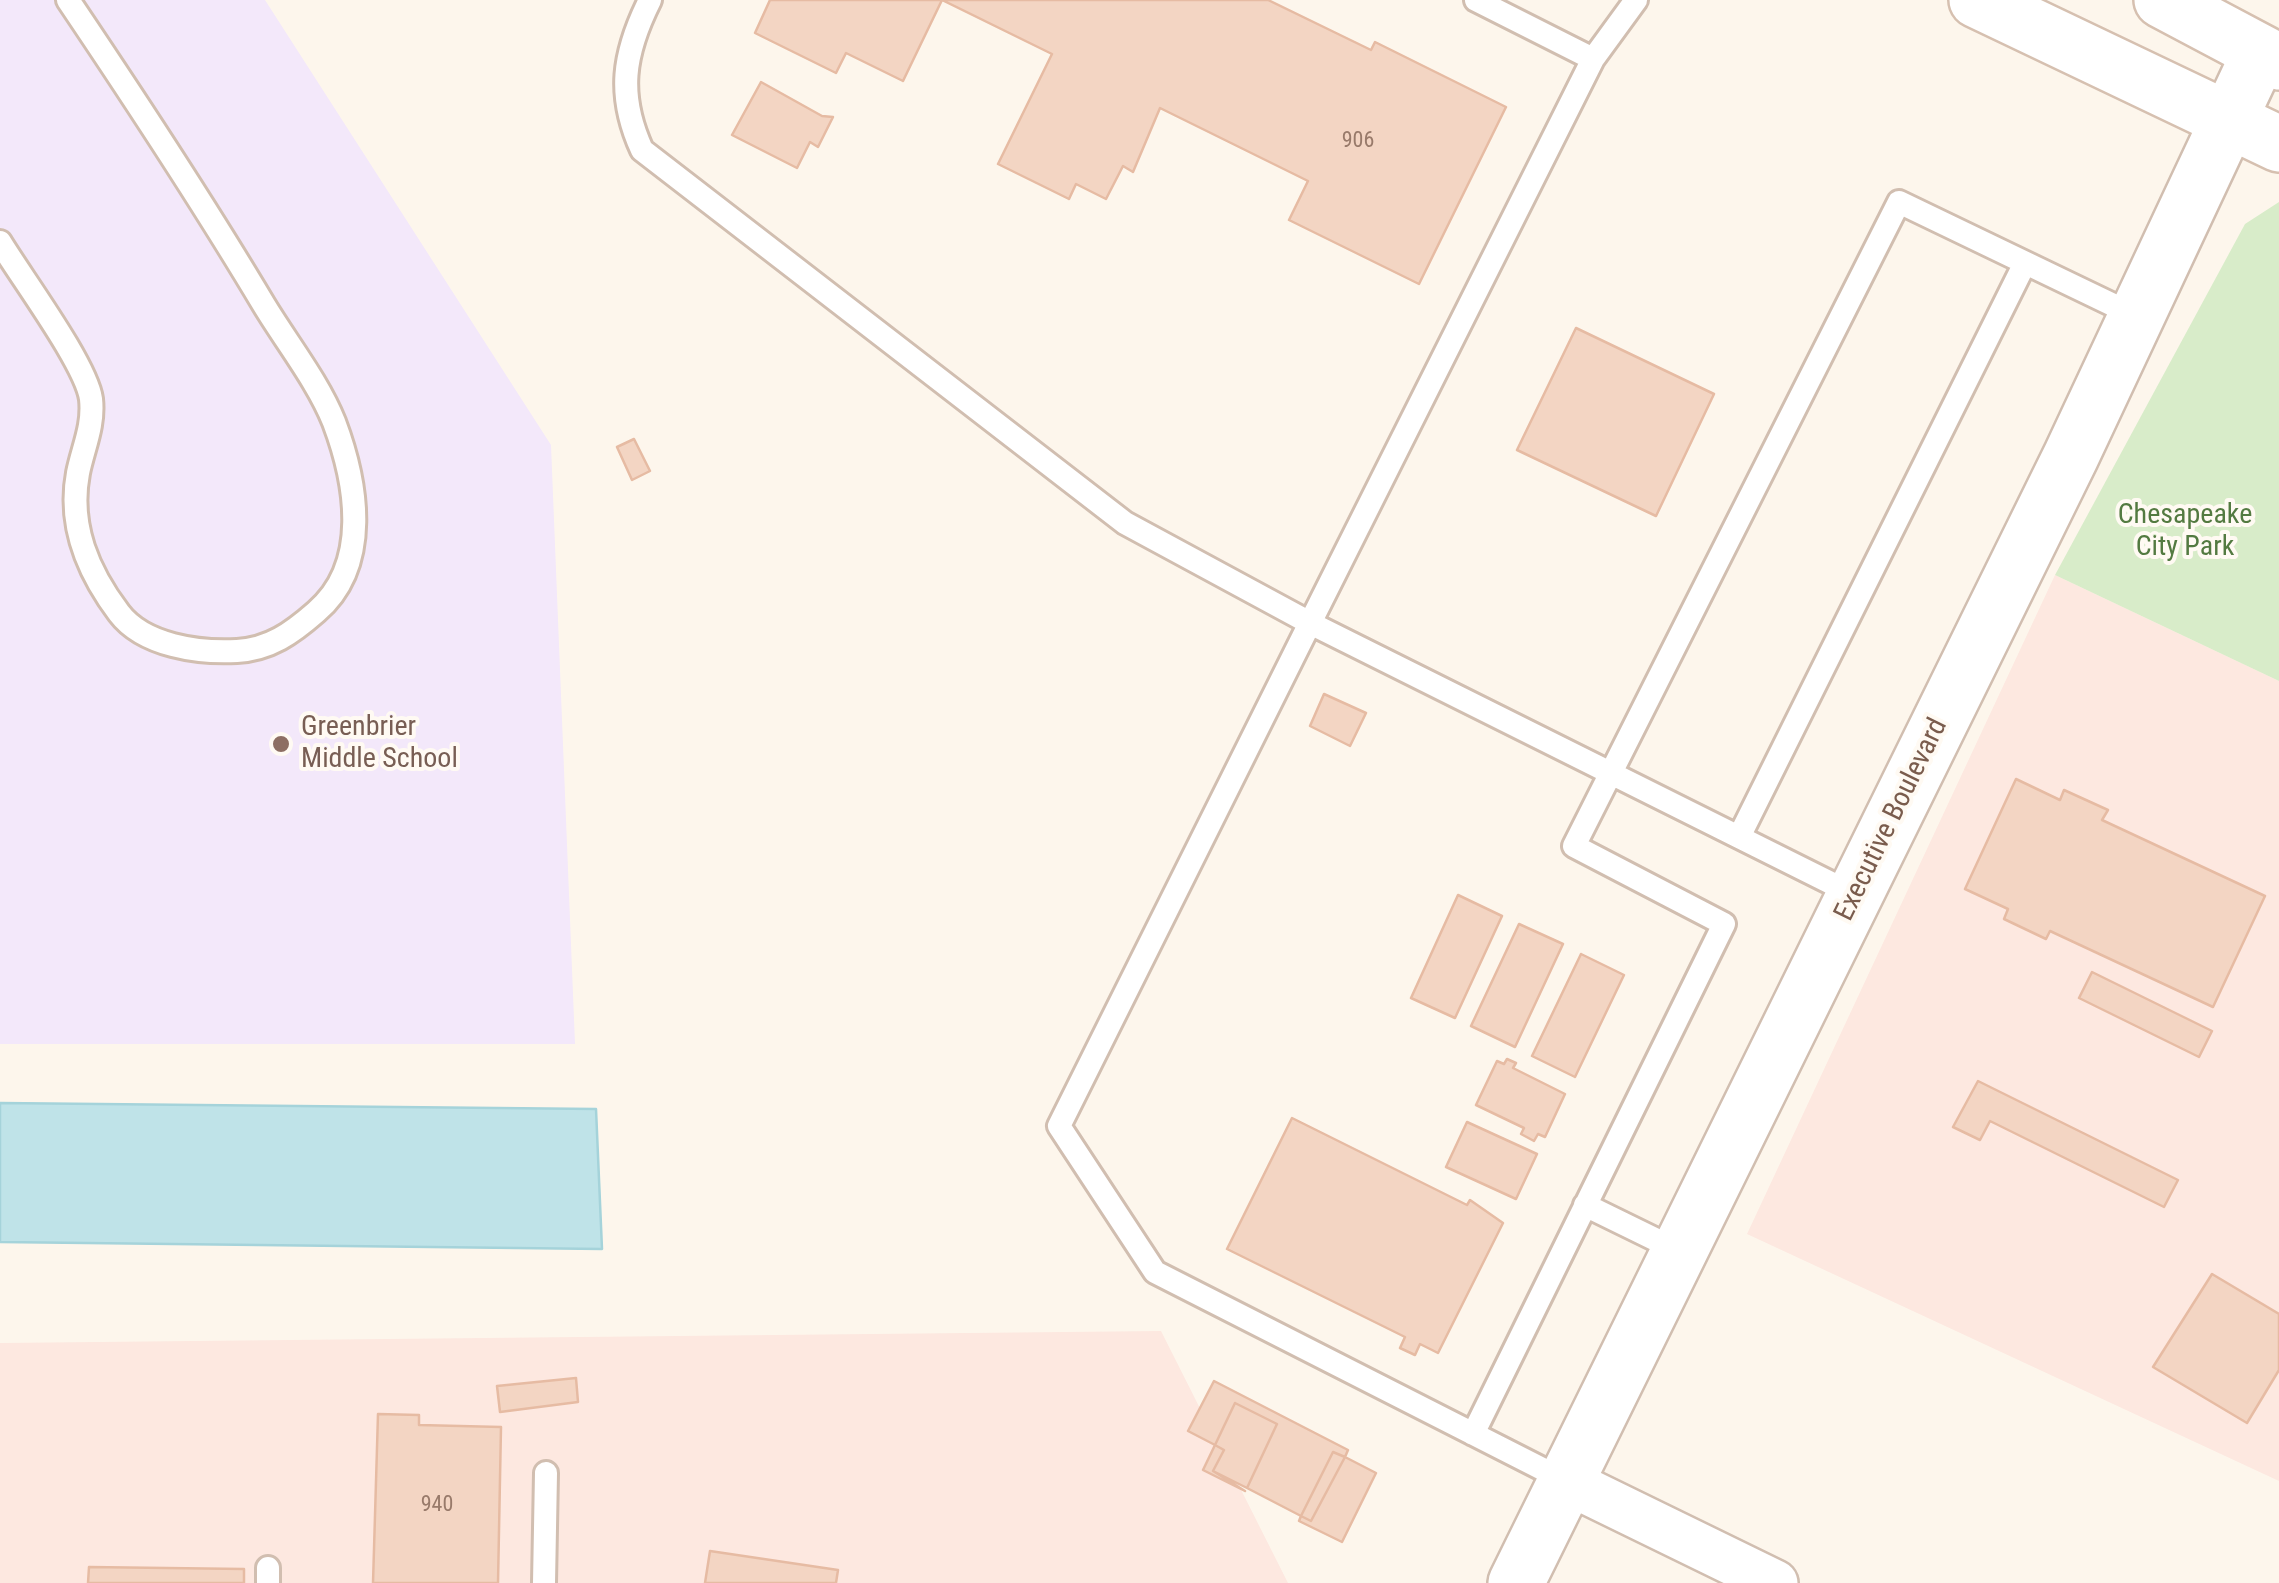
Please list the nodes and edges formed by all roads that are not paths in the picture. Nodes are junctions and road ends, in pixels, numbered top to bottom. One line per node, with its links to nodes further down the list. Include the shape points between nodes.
1 (68, 0): 11 (lane, via 186,176 333,420 355,522 348,570 328,602 286,639 206,652 161,642 122,618 92,573 76,527 90,396)
2 (650, 0): 14 (lane, via 626,68 626,115 642,150 1125,523)
3 (1476, 0): 8 (lane)
4 (1636, 0): 8 (lane)
5 (1977, 0): 9 (street)
6 (2162, 0): 7 (street)
7 (2270, 58): 9 (street, Executive Boulevard)
8 (1593, 59): 14 (lane)
9 (2227, 122): 10 (street); 13 (street, Executive Boulevard)
10 (2279, 144)
11 (0, 242)
12 (2024, 263): 13 (lane); 15 (lane, via 1899,202); 16 (lane)
13 (2137, 316): 17 (street, Executive Boulevard)
14 (1310, 622): 15 (lane); 20 (lane, via 1058,1126 1155,1272)
15 (1611, 773): 16 (lane); 18 (lane, via 1574,846 1724,924)
16 (1739, 837): 17 (lane)
17 (1855, 895): 19 (street, Executive Boulevard)
18 (1585, 1205): 19 (lane); 20 (lane)
19 (1679, 1251): 22 (street, Executive Boulevard)
20 (1473, 1434): 22 (lane)
21 (546, 1474): 23 (lane)
22 (1566, 1481): 24 (street, Executive Boulevard); 25 (street)
23 (544, 1583)
24 (1516, 1583)
25 (1776, 1583)

